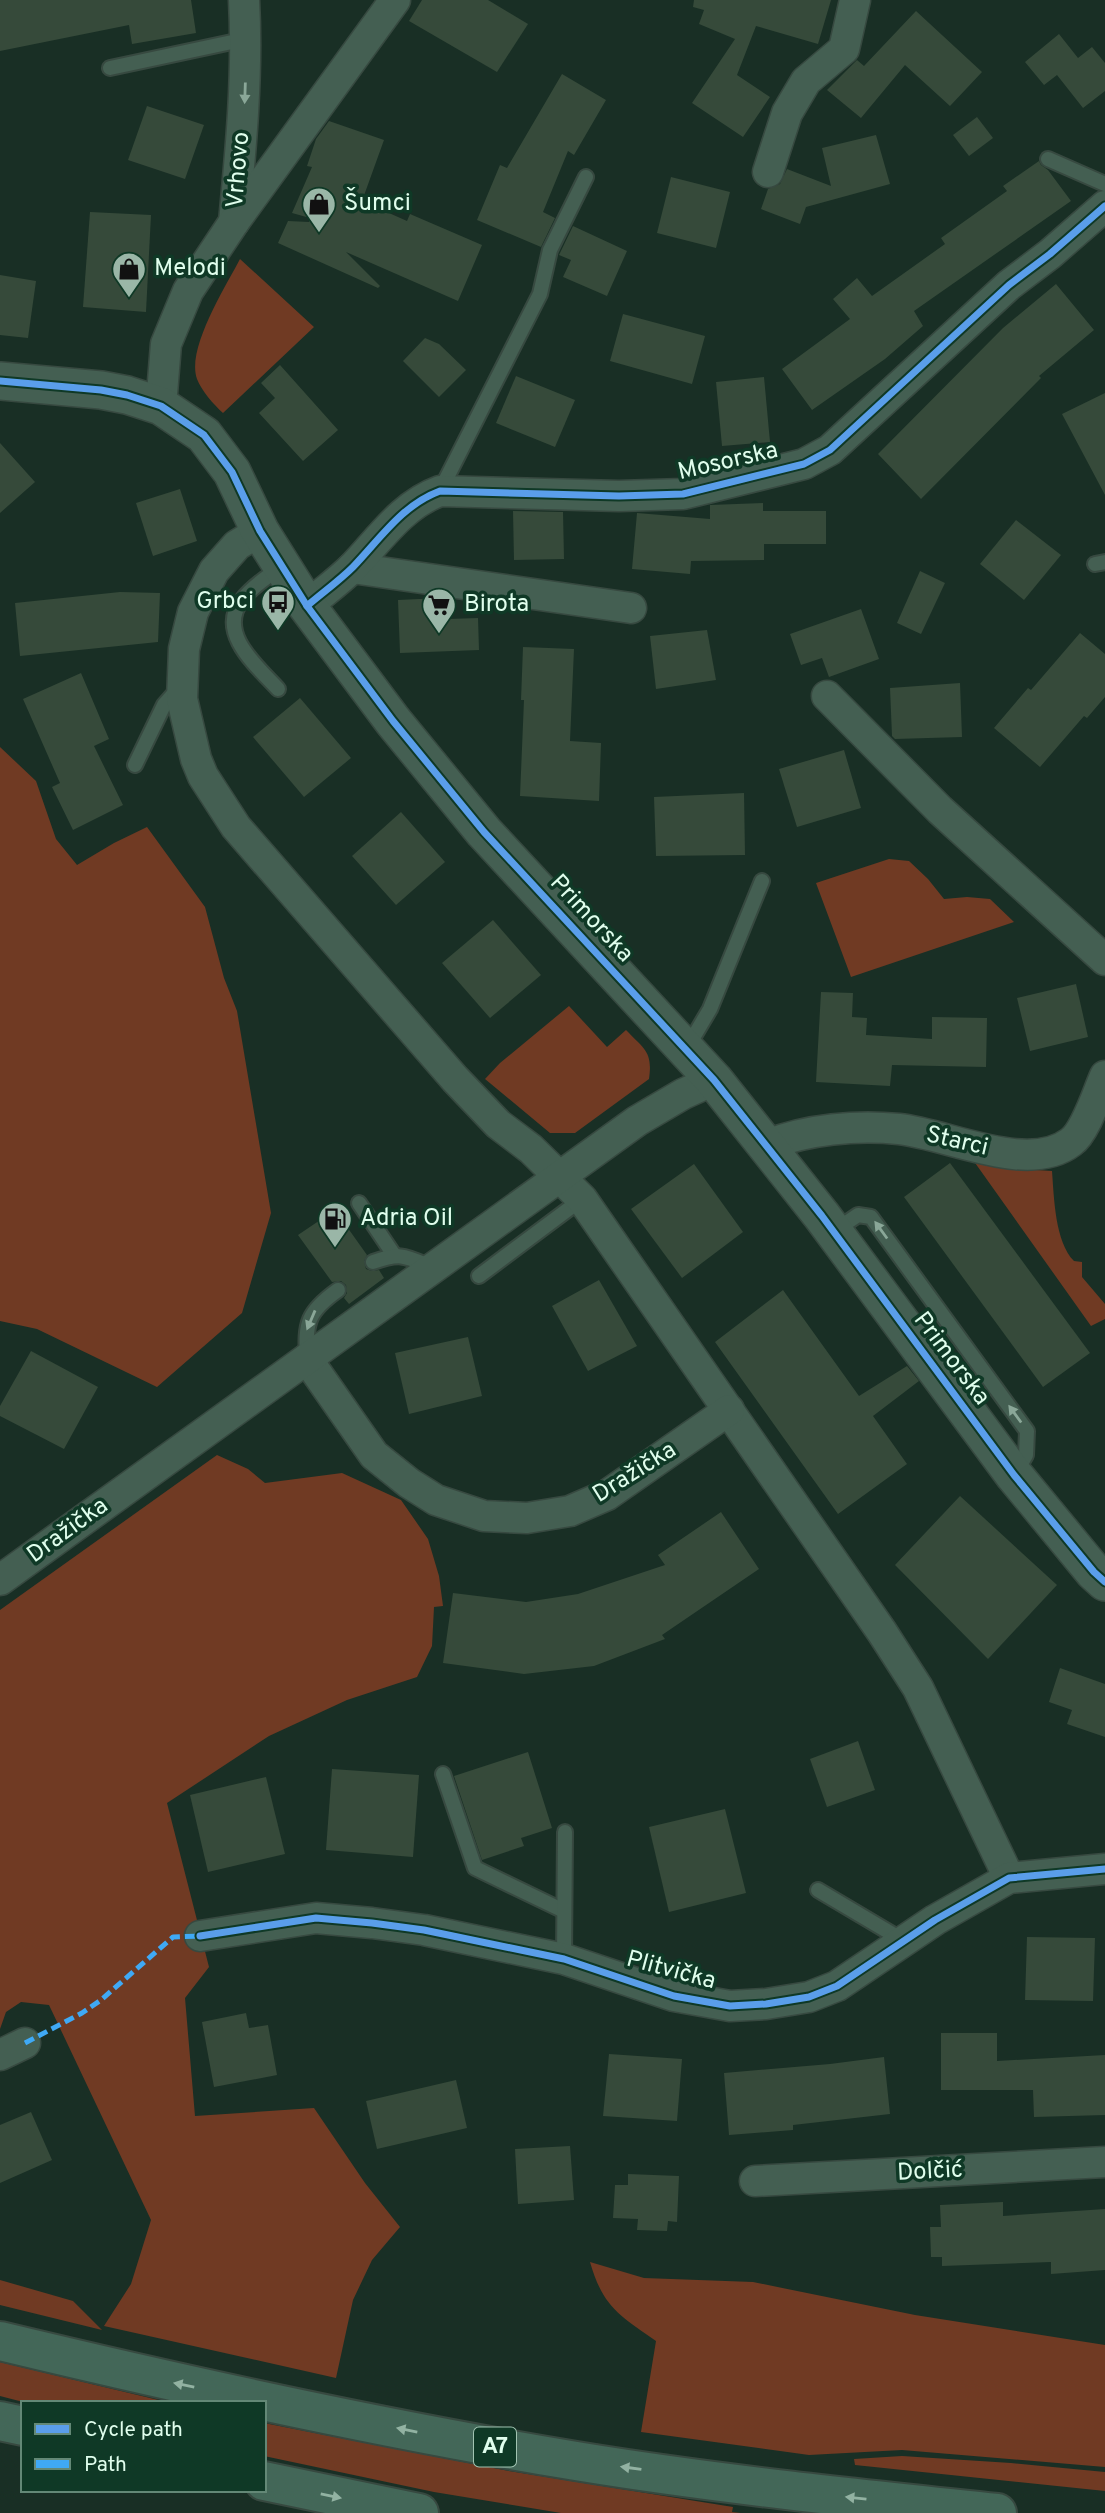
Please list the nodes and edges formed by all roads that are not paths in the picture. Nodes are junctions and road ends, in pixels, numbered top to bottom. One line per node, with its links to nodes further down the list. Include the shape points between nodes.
1 (244, 0): 4 (street, Vrhovo)
2 (395, 0): 11 (street)
3 (855, 0): 7 (street, via 844,49 806,81 787,113)
4 (246, 39): 5 (lane); 11 (street, Vrhovo, one-way to 11)
5 (110, 68)
6 (1048, 159): 9 (lane)
7 (768, 172)
8 (586, 177): 14 (lane, via 550,250 540,294)
9 (1105, 184)
10 (1105, 206): 14 (street, Mosorska, via 1009,285 830,450 804,464 683,494)
11 (234, 222): 13 (street, Vrhovo, via 188,291 166,344)
12 (0, 381): 13 (street, Primorska, via 101,390)
13 (161, 406): 15 (street, Primorska, via 204,435 232,472)
14 (440, 491): 17 (street, via 426,496 389,526)
15 (260, 531): 16 (street, Primorska); 20 (street, via 237,545 214,571 193,612 184,649)
16 (281, 566): 18 (street, Primorska); 21 (lane, via 243,598 234,631 239,645)
17 (352, 568): 18 (street); 19 (street)
18 (306, 606): 26 (street, Primorska, via 484,832)
19 (631, 608)
20 (183, 684): 23 (lane, via 164,705); 30 (street, via 182,699 199,768 236,827 455,1079 498,1124)
21 (278, 690)
22 (827, 696): 25 (street, via 940,810)
23 (135, 765)
24 (762, 881): 26 (lane, via 710,1009)
25 (1105, 960)
26 (686, 1049): 28 (street, Primorska)
27 (1105, 1076): 29 (street, Starci, via 1080,1133 1049,1152 1002,1152 926,1133 862,1128 812,1132)
28 (714, 1080): 29 (street, Primorska); 30 (street, Dražička, via 636,1121)
29 (768, 1145): 41 (street, Primorska, via 1014,1475)
30 (560, 1176): 31 (street); 35 (street, Dražička)
31 (582, 1199): 36 (lane); 39 (street)
32 (359, 1203): 33 (lane)
33 (394, 1255): 34 (lane); 35 (lane)
34 (373, 1262)
35 (433, 1268): 38 (street, Dražička)
36 (480, 1276)
37 (338, 1290): 38 (lane, one-way to 38, via 312,1313)
38 (306, 1359): 39 (street, Dražička, via 374,1455 436,1500 484,1516 527,1518 570,1511 607,1494); 40 (street, Dražička)
39 (729, 1410): 45 (street, via 918,1688)
40 (0, 1580)
41 (1105, 1582)
42 (443, 1774): 47 (lane, via 475,1868)
43 (565, 1832): 47 (lane)
44 (1105, 1868): 45 (street, Plitvička)
45 (1009, 1878): 49 (street, Plitvička)
46 (818, 1890): 49 (lane)
47 (564, 1911): 50 (lane)
48 (200, 1936): 50 (street, Plitvička, via 316,1918 424,1930)
49 (905, 1941): 50 (street, Plitvička, via 838,1986 810,1997 730,2006 674,1996)
50 (564, 1959)
51 (1105, 2162): 52 (street, Dolčić)
52 (755, 2181)
53 (0, 2341): 54 (highway, A7, one-way to 53)
54 (264, 2401)
55 (266, 2401): 60 (highway, A7, one-way to 55, via 579,2461)
56 (0, 2421): 57 (highway)
57 (21, 2426)
58 (266, 2482): 59 (highway, one-way to 59)
59 (419, 2513)
60 (997, 2513)

